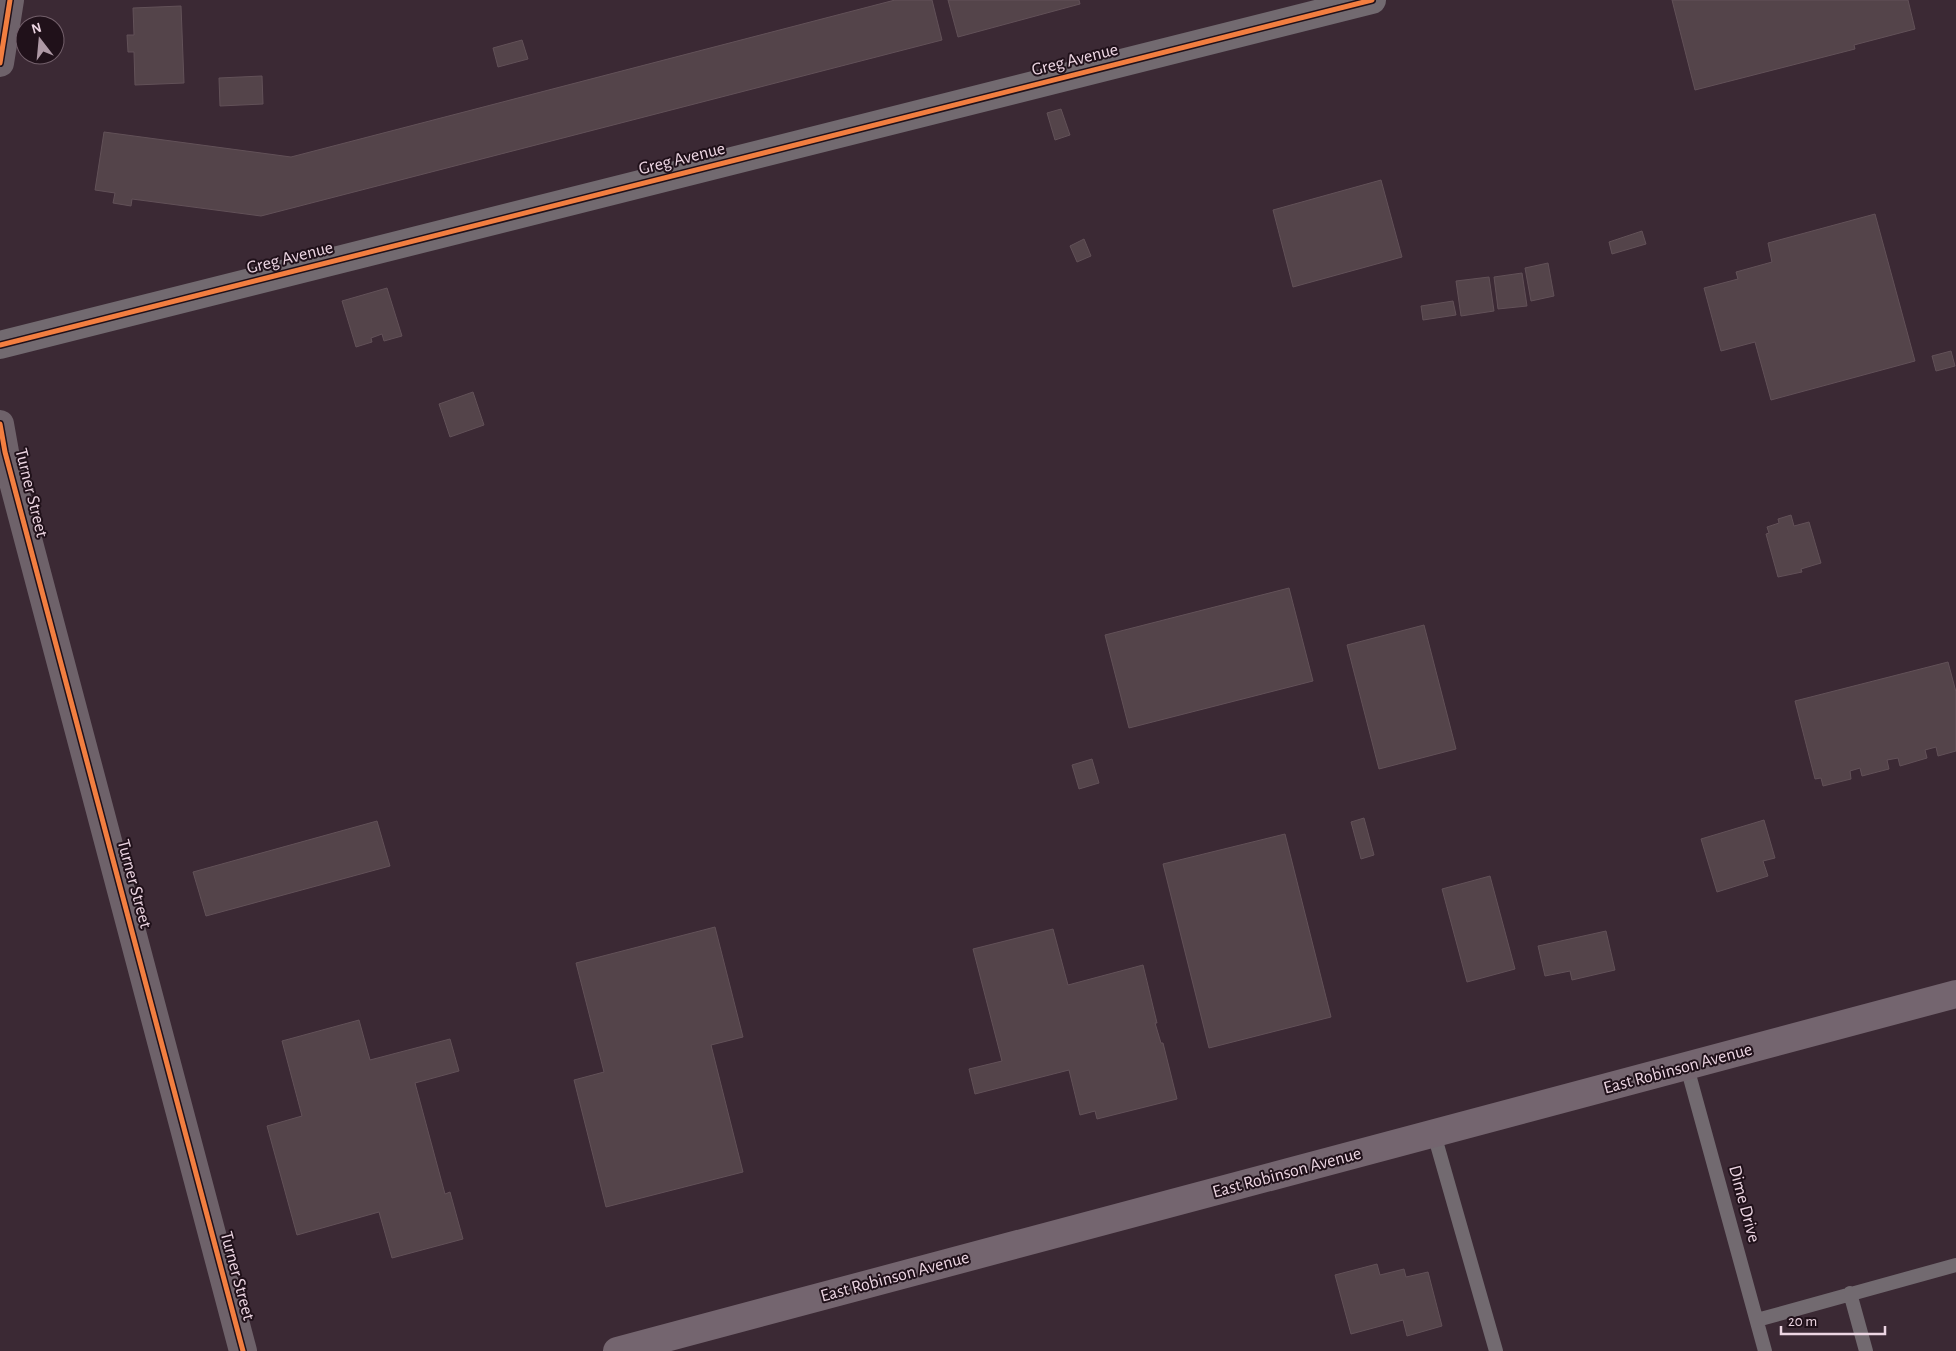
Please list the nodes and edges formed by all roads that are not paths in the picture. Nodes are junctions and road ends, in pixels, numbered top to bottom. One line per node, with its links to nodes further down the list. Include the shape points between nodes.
1 (10, 0): 3 (street)
2 (1372, 0): 4 (street, Greg Avenue)
3 (0, 63)
4 (0, 345)
5 (0, 424): 12 (street, Turner Street)
6 (1956, 994): 7 (highway, East Robinson Avenue)
7 (1687, 1067): 8 (highway, East Robinson Avenue); 11 (lane, Dime Drive)
8 (1434, 1134): 13 (highway, East Robinson Avenue); 14 (lane)
9 (1956, 1265): 10 (lane)
10 (1850, 1293): 11 (lane); 16 (lane)
11 (1757, 1320): 15 (lane, Dime Drive)
12 (242, 1351)
13 (617, 1351)
14 (1496, 1351)
15 (1765, 1351)
16 (1866, 1351)

